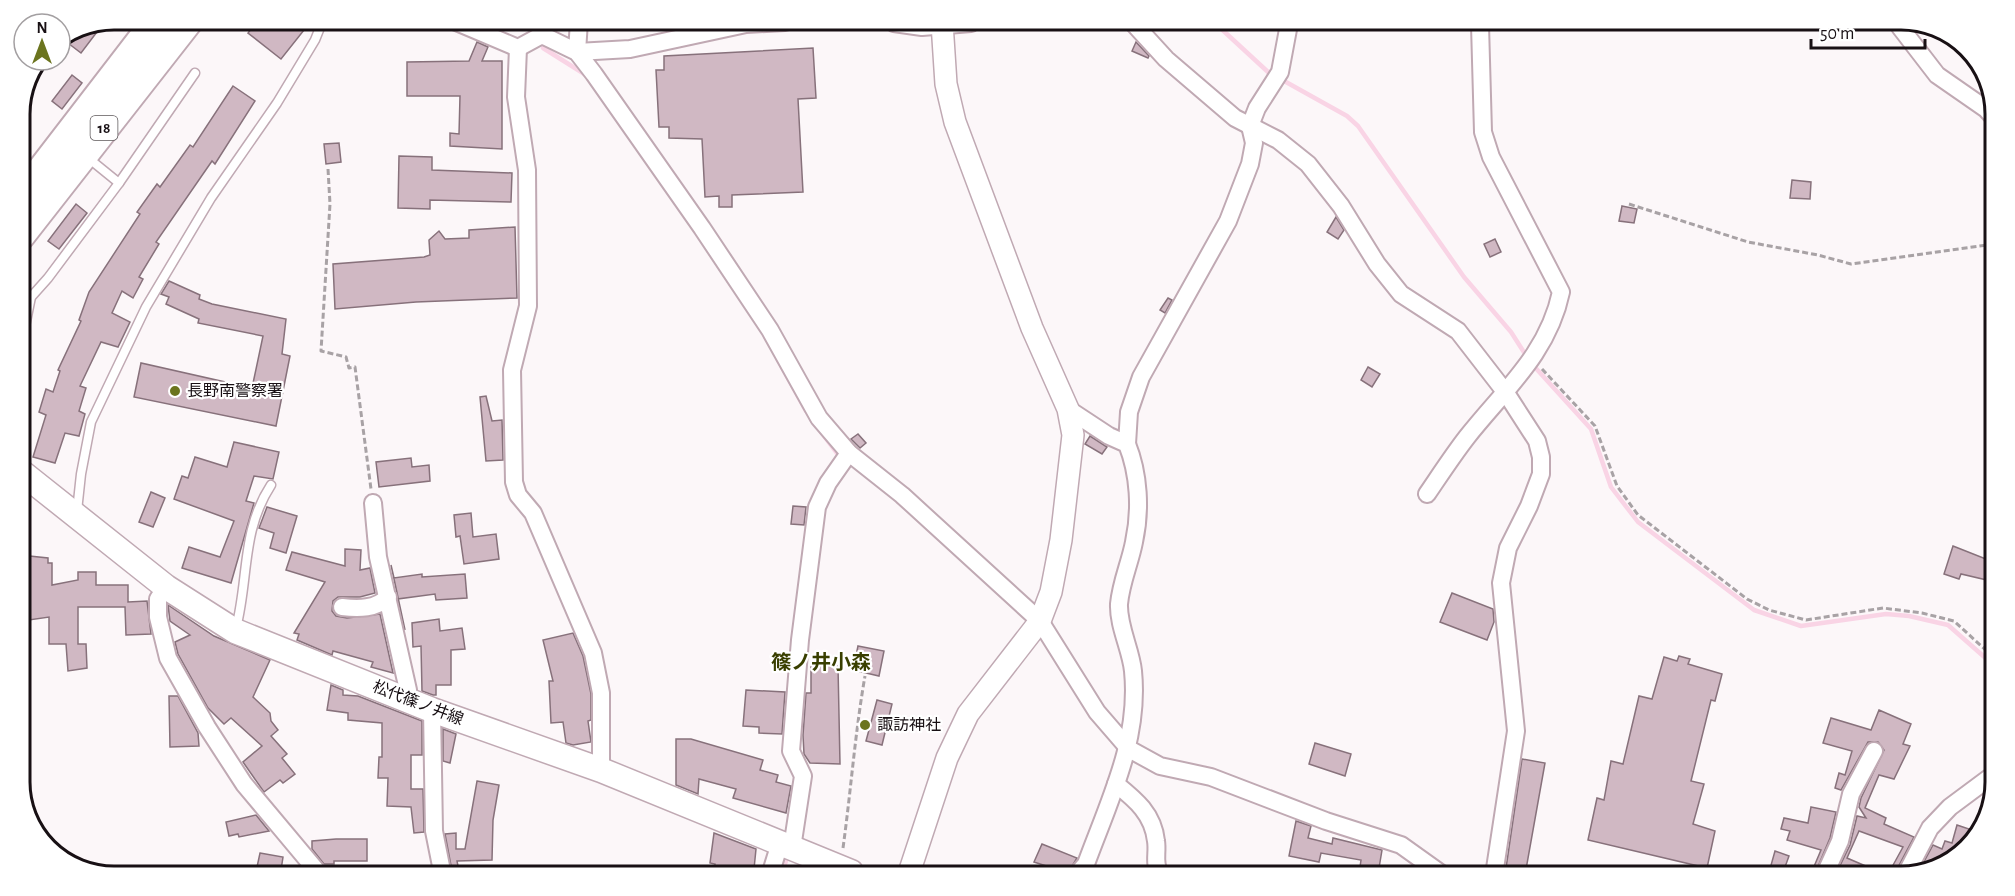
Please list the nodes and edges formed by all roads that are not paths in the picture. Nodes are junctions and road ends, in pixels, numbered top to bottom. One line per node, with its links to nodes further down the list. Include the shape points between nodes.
1 (149, 30): 21 (highway, 18)
2 (181, 30): 19 (highway, 18)
3 (319, 30): 33 (lane, via 277,103 211,198 146,307 92,422)
4 (475, 30): 14 (street)
5 (538, 30): 14 (street)
6 (543, 30): 15 (street)
7 (578, 30): 15 (street)
8 (718, 30): 15 (street, via 630,49)
9 (942, 30): 26 (street, via 946,84 955,122 1032,328)
10 (1139, 30): 18 (street, via 1166,59 1235,118)
11 (1288, 30): 18 (street, via 1277,78)
12 (1480, 30): 25 (street, via 1483,132 1491,157 1561,292 1558,308 1530,363)
13 (1902, 30): 17 (street, via 1937,75)
14 (518, 48): 43 (street, via 516,97 527,170 528,306 512,370 514,482 518,495 533,513 592,653 601,693)
15 (577, 52): 28 (street, via 770,330 819,418)
16 (195, 73): 20 (lane)
17 (1985, 108)
18 (1250, 126): 25 (street, via 1278,140 1308,164 1401,294 1458,331); 27 (street, via 1254,143 1250,164 1228,221 1141,377 1130,412)
19 (83, 155): 20 (lane); 22 (highway, 18)
20 (120, 183): 23 (lane)
21 (30, 185)
22 (30, 223)
23 (31, 297): 24 (lane)
24 (30, 302)
25 (1506, 393): 31 (street, via 1467,437); 56 (street, via 1537,441 1541,474 1508,548 1501,583 1516,730)
26 (1068, 409): 27 (street); 37 (street, via 1073,435 1061,540 1051,592)
27 (1127, 444): 41 (street, via 1137,486 1134,541 1121,585 1119,608 1133,670)
28 (849, 453): 37 (street, via 902,495); 46 (street, via 828,483 818,507 790,751 803,776)
29 (30, 479): 33 (main road, 松代篠ノ井線)
30 (271, 485): 38 (lane, via 251,531)
31 (1427, 494)
32 (373, 503): 35 (street, via 378,557)
33 (77, 514): 34 (main road, 松代篠ノ井線)
34 (166, 587): 38 (main road, 松代篠ノ井線); 48 (street, via 158,599 158,617 168,658 244,784)
35 (388, 597): 36 (street, via 369,607); 39 (street, via 408,690)
36 (342, 607)
37 (1040, 621): 41 (street, via 1097,712); 52 (street, via 968,714 947,758)
38 (235, 632): 39 (main road, 松代篠ノ井線)
39 (405, 699): 40 (main road, 松代篠ノ井線)
40 (432, 710): 43 (main road, 松代篠ノ井線); 49 (street, via 434,831)
41 (1129, 749): 45 (street); 55 (street, via 1160,766 1211,777 1401,845)
42 (1874, 751): 57 (street, via 1851,794 1840,841)
43 (602, 770): 46 (main road, 松代篠ノ井線)
44 (1985, 781): 47 (street, via 1930,828)
45 (1116, 784): 53 (street); 54 (street, via 1144,806 1156,840)
46 (786, 846): 50 (street); 51 (main road, 松代篠ノ井線)
47 (1911, 865)
48 (313, 866)
49 (441, 866)
50 (774, 866)
51 (834, 866)
52 (911, 866)
53 (1084, 866)
54 (1155, 866)
55 (1430, 866)
56 (1495, 866)
57 (1829, 866)

